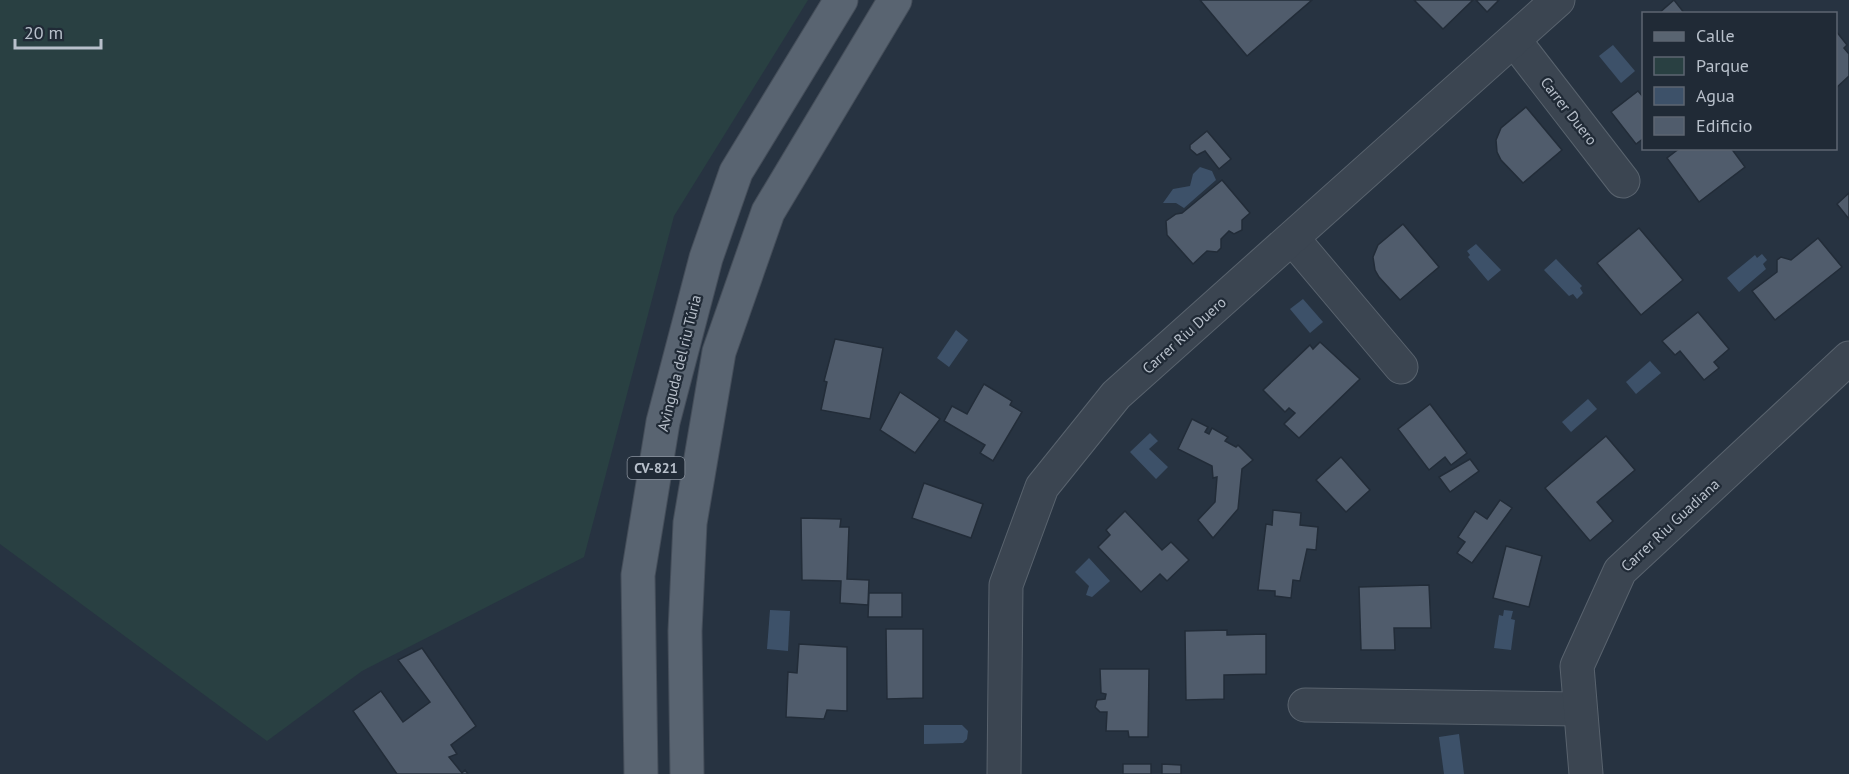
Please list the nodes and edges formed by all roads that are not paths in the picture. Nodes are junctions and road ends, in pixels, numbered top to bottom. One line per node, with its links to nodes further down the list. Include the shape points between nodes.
1 (841, 0): 11 (main road, Avinguda del riu Túria / CV-821, via 736,172 706,258 663,422 638,575)
2 (895, 0): 12 (main road, CV-821, via 768,212 719,352 690,523 685,631)
3 (1558, 0): 4 (street, Carrer Riu Duero)
4 (1514, 40): 5 (street, Carrer Duero); 6 (street, Carrer Riu Duero)
5 (1623, 181)
6 (1293, 239): 8 (street); 13 (street, Carrer Riu Duero, via 1116,395 1041,487 1006,585)
7 (1849, 358): 10 (street, Carrer Riu Guadiana, via 1620,571 1577,666)
8 (1401, 367)
9 (1305, 705): 10 (street)
10 (1579, 709): 14 (street, Carrer Riu Guadiana)
11 (641, 774)
12 (687, 774)
13 (1004, 774)
14 (1586, 774)

